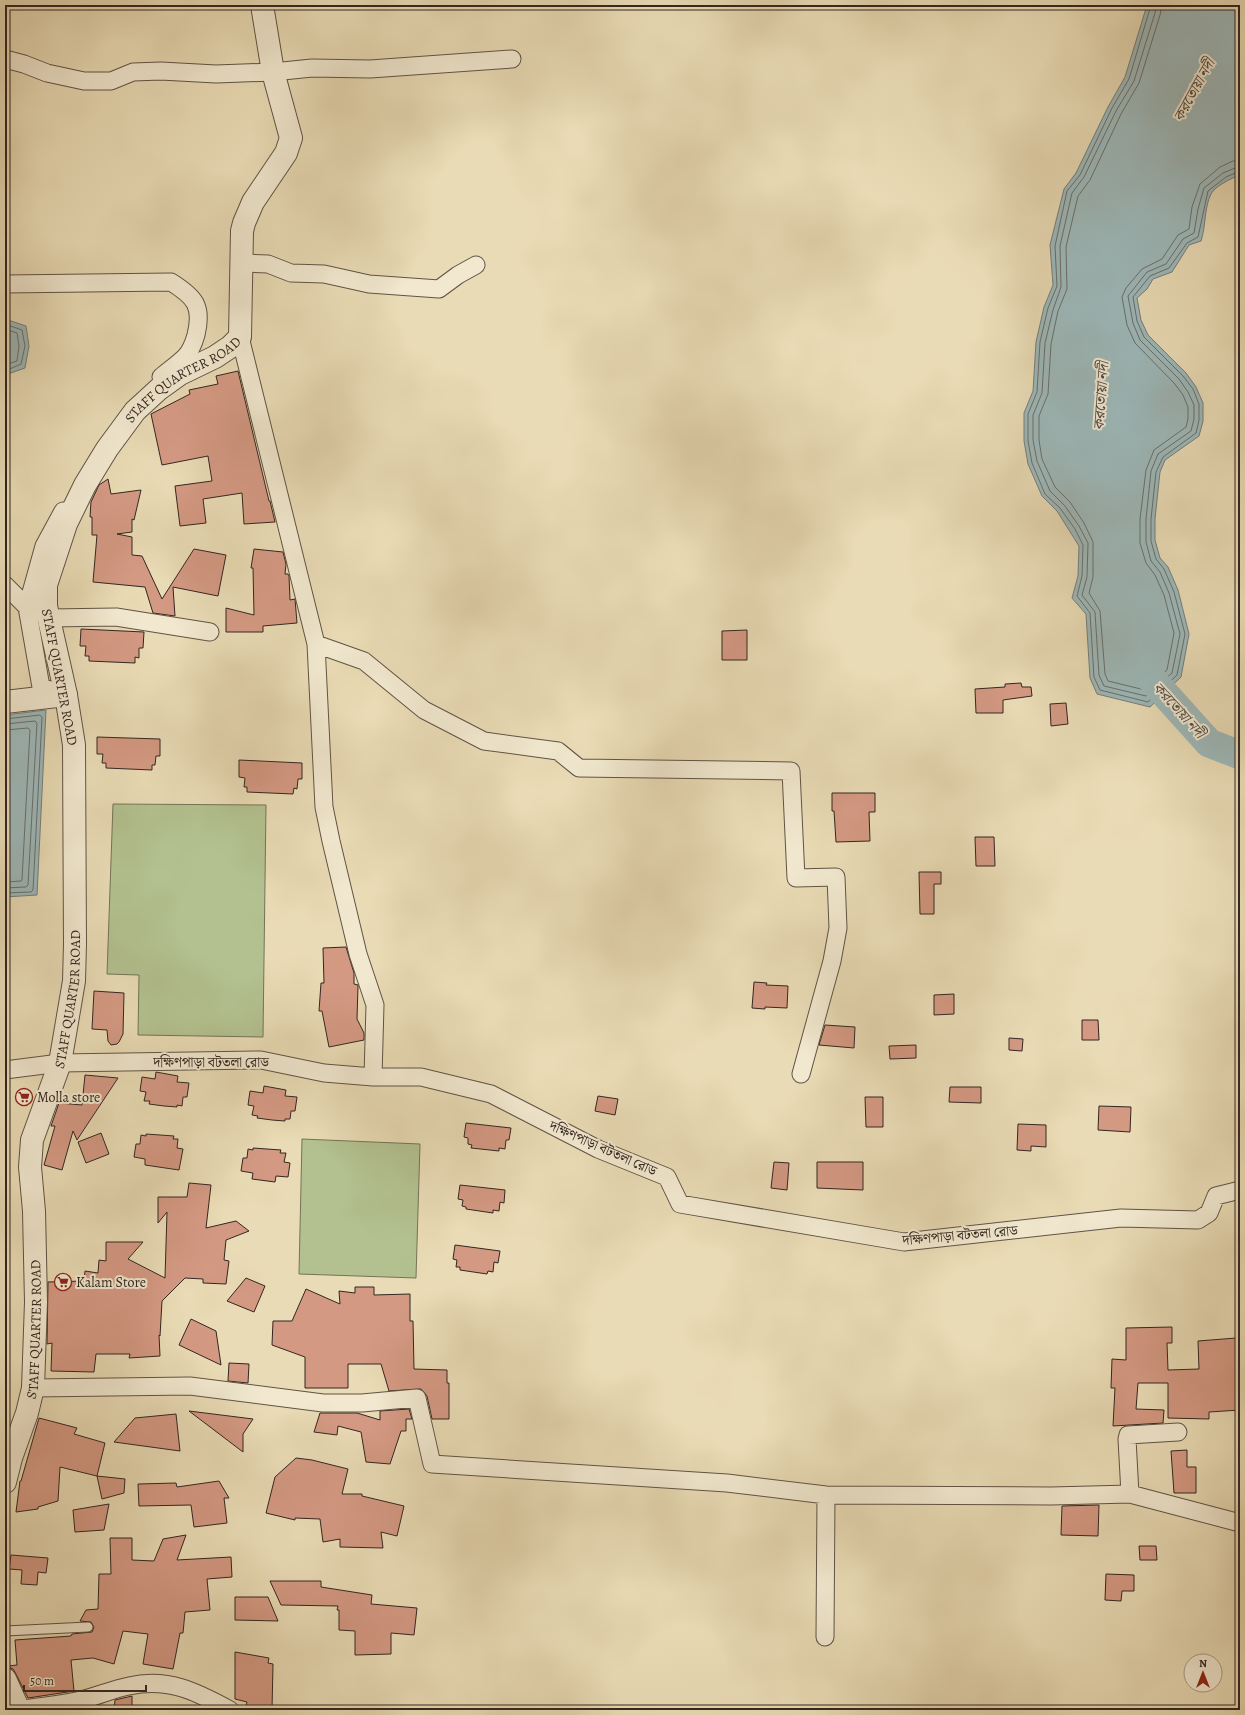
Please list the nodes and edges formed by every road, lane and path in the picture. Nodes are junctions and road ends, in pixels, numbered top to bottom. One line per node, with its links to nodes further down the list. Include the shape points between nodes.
1 (262, 5): 4 (street, STAFF QUARTER ROAD)
2 (5, 59): 4 (street, via 47,73 84,81 111,81 133,72)
3 (512, 59): 4 (street, via 370,69 312,68)
4 (273, 72): 5 (street, STAFF QUARTER ROAD, via 291,138 286,153 253,202 244,223)
5 (243, 263): 6 (street, via 268,264 291,273 324,274 369,284 440,289); 8 (street, STAFF QUARTER ROAD)
6 (476, 265)
7 (5, 284): 10 (street, via 171,282 188,293 199,310 199,324 186,356 131,401 106,434 82,474 44,546)
8 (240, 337): 10 (street, STAFF QUARTER ROAD, via 215,357 180,374 135,411 85,485 66,524 46,585 46,606); 12 (street)
9 (5, 585): 10 (street)
10 (36, 613): 11 (street, via 116,617); 13 (street, STAFF QUARTER ROAD)
11 (210, 632)
12 (316, 644): 17 (street, via 364,661 424,710 484,741 558,751 579,768 791,771 796,878 836,877 838,928 832,960); 18 (street, via 324,807 358,954 375,1004)
13 (66, 695): 14 (street); 15 (street, STAFF QUARTER ROAD, via 74,745 75,944 74,981)
14 (5, 702)
15 (60, 1063): 16 (street, দক্ষিণপাড়া বটতলা রোড); 18 (street, দক্ষিণপাড়া বটতলা রোড, via 260,1060 324,1073); 20 (street, STAFF QUARTER ROAD, via 35,1129 31,1153 36,1302)
16 (5, 1070)
17 (801, 1074)
18 (373, 1077): 19 (street, দক্ষিণপাড়া বটতলা রোড, via 421,1077 490,1094 598,1149 667,1177 680,1204 904,1242 1121,1218 1198,1220 1209,1213 1216,1196)
19 (1240, 1190)
20 (33, 1388): 22 (street, STAFF QUARTER ROAD); 24 (street, via 190,1386 323,1403 362,1403 417,1398 432,1464 727,1483)
21 (1178, 1432): 23 (street, via 1128,1434)
22 (5, 1482)
23 (1130, 1494): 24 (street); 25 (street)
24 (826, 1495): 28 (street)
25 (1240, 1523)
26 (88, 1627): 27 (lane)
27 (5, 1631)
28 (825, 1636)
29 (5, 1679): 30 (street)
30 (19, 1710): 31 (street, via 84,1700 131,1685 152,1683 185,1688)
31 (230, 1710)

